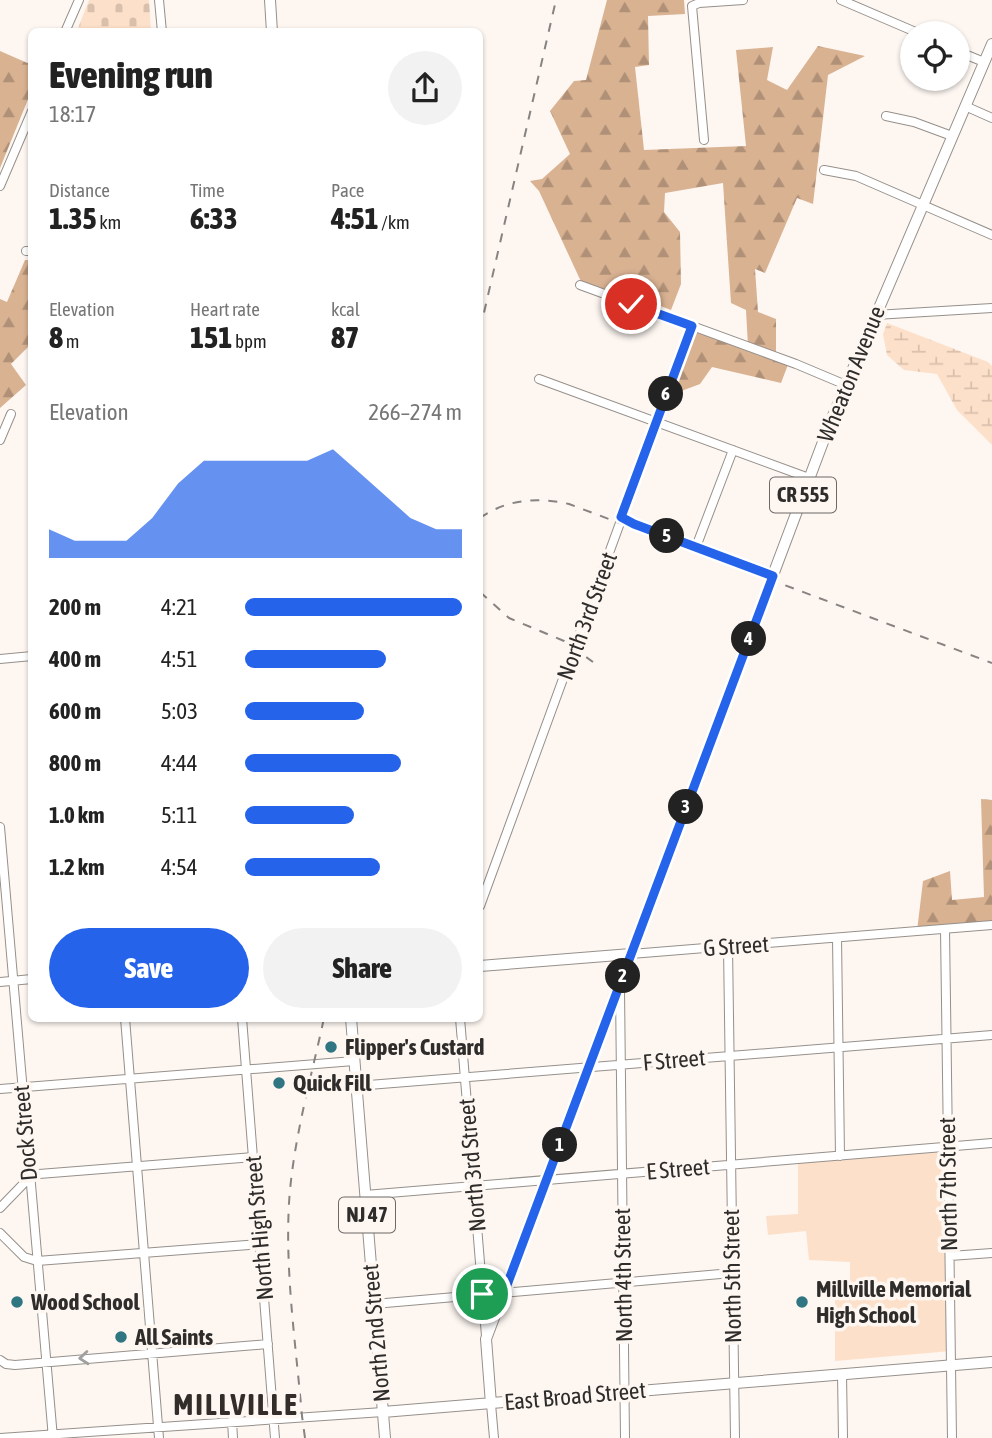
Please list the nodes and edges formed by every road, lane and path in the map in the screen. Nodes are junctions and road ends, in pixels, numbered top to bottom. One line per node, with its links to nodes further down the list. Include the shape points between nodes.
1 (79, 0): 7 (street)
2 (159, 0): 8 (street)
3 (270, 0): 9 (main road)
4 (743, 0): 18 (street, via 692,6)
5 (841, 0): 6 (street)
6 (900, 25)
7 (67, 28)
8 (162, 28)
9 (272, 28)
10 (992, 44): 12 (main road, Wheaton Avenue / CR 555)
11 (970, 56): 12 (street)
12 (984, 62): 13 (main road, Wheaton Avenue / CR 555)
13 (965, 106): 15 (street); 17 (main road, Wheaton Avenue / CR 555)
14 (886, 116): 17 (street)
15 (992, 118)
16 (28, 120): 20 (street)
17 (952, 136): 21 (main road, Wheaton Avenue / CR 555)
18 (704, 140)
19 (824, 170): 21 (street, via 856,176)
20 (0, 186)
21 (923, 205): 22 (street); 25 (main road, Wheaton Avenue / CR 555)
22 (992, 235)
23 (580, 285): 26 (street)
24 (992, 308): 25 (street)
25 (875, 315): 28 (main road, Wheaton Avenue / CR 555)
26 (692, 326): 28 (street); 30 (street, North 3rd Street)
27 (539, 379): 30 (street)
28 (846, 385): 33 (main road, Wheaton Avenue / CR 555)
29 (11, 414): 31 (street)
30 (656, 422): 32 (street); 34 (street, North 3rd Street)
31 (0, 440)
32 (733, 450): 33 (street); 35 (street)
33 (809, 478): 36 (main road, Wheaton Avenue / CR 555)
34 (621, 517): 35 (street); 41 (street, North 3rd Street)
35 (695, 547): 36 (street)
36 (773, 576): 46 (main road, Wheaton Avenue / CR 555)
37 (28, 656): 38 (street)
38 (0, 659)
39 (0, 827): 40 (street, Dock Street)
40 (2, 874): 49 (street, Dock Street)
41 (483, 898)
42 (992, 925): 43 (street, G Street)
43 (945, 929): 44 (street, G Street); 57 (street, North 7th Street)
44 (837, 938): 45 (street, G Street); 58 (street)
45 (728, 946): 46 (street, G Street); 59 (street, North 5th Street)
46 (631, 954): 47 (main road, G Street); 51 (main road, Wheaton Avenue / CR 555)
47 (483, 966)
48 (28, 979): 49 (street)
49 (12, 981): 50 (street); 67 (street, Dock Street)
50 (0, 982)
51 (620, 986): 61 (street, North 4th Street); 62 (main road, Wheaton Avenue / CR 555)
52 (124, 1022): 65 (street)
53 (242, 1022): 63 (street, North High Street)
54 (351, 1022): 60 (main road, North 2nd Street / NJ 47)
55 (460, 1022): 64 (street, North 3rd Street)
56 (992, 1035): 57 (street, F Street)
57 (946, 1038): 58 (street, F Street); 70 (street, North 7th Street)
58 (838, 1047): 59 (street, F Street); 71 (street)
59 (730, 1056): 61 (street, F Street); 73 (street, North 5th Street)
60 (354, 1061): 63 (street); 66 (main road, North 2nd Street / NJ 47)
61 (621, 1065): 62 (street, F Street); 75 (street, North 4th Street)
62 (589, 1067): 64 (street, F Street); 77 (main road, Wheaton Avenue / CR 555)
63 (247, 1070): 65 (street); 72 (street, North High Street)
64 (465, 1077): 66 (street, F Street); 78 (street, North 3rd Street)
65 (130, 1079): 67 (street); 74 (street)
66 (356, 1086): 79 (main road, North 2nd Street / NJ 47)
67 (21, 1087): 68 (street); 76 (street, Dock Street)
68 (0, 1089)
69 (992, 1143): 70 (street, E Street)
70 (948, 1147): 71 (street, E Street); 85 (street, North 7th Street)
71 (840, 1156): 73 (street, E Street)
72 (254, 1157): 74 (street); 82 (street, North High Street)
73 (731, 1164): 75 (street, E Street); 87 (street, North 5th Street)
74 (136, 1166): 76 (street); 83 (street)
75 (622, 1173): 77 (street, E Street); 88 (street, North 4th Street)
76 (29, 1178): 80 (street); 86 (street, Dock Street)
77 (547, 1180): 78 (street, E Street); 89 (main road, Wheaton Avenue / CR 555)
78 (474, 1186): 79 (street, E Street); 90 (street, North 3rd Street)
79 (365, 1195): 91 (main road, North 2nd Street / NJ 47)
80 (0, 1208)
81 (0, 1233): 86 (street, via 24,1257)
82 (261, 1244): 83 (street); 93 (street, North High Street)
83 (144, 1252): 86 (street); 94 (street)
84 (992, 1253): 85 (street)
85 (950, 1256): 98 (street, North 7th Street)
86 (37, 1261): 96 (street, Dock Street)
87 (732, 1273): 88 (street); 100 (street, North 5th Street)
88 (623, 1283): 89 (street); 101 (street, North 4th Street)
89 (504, 1293): 90 (street); 92 (main road, Wheaton Avenue / CR 555)
90 (482, 1294): 91 (street); 92 (street, North 3rd Street)
91 (374, 1304): 103 (main road, North 2nd Street / NJ 47)
92 (486, 1339): 102 (main road, North 3rd Street / CR 555)
93 (268, 1343): 94 (street); 104 (street, North High Street)
94 (152, 1352): 96 (street, one-way to 96); 106 (street)
95 (0, 1360): 96 (street, via 10,1365)
96 (47, 1362): 107 (street, Dock Street)
97 (992, 1362): 98 (main road, East Broad Street)
98 (951, 1365): 99 (main road, East Broad Street); 117 (street, North 7th Street)
99 (842, 1374): 100 (main road, East Broad Street); 116 (street)
100 (734, 1383): 101 (main road, East Broad Street); 115 (street, North 5th Street)
101 (625, 1392): 102 (main road, East Broad Street); 114 (street, North 4th Street)
102 (491, 1404): 103 (main road, East Broad Street); 113 (street, North 3rd Street / CR 555)
103 (383, 1412): 104 (street, East Broad Street); 112 (main road, North 2nd Street / NJ 47)
104 (273, 1419): 105 (street, East Broad Street); 111 (street, North High Street)
105 (232, 1421): 106 (street, East Broad Street); 110 (street)
106 (158, 1427): 107 (street, East Broad Street); 109 (street)
107 (52, 1436): 108 (street, East Broad Street)
108 (0, 1438)
109 (159, 1438)
110 (233, 1438)
111 (275, 1438)
112 (385, 1438)
113 (494, 1438)
114 (625, 1438)
115 (735, 1438)
116 (843, 1438)
117 (952, 1438)

